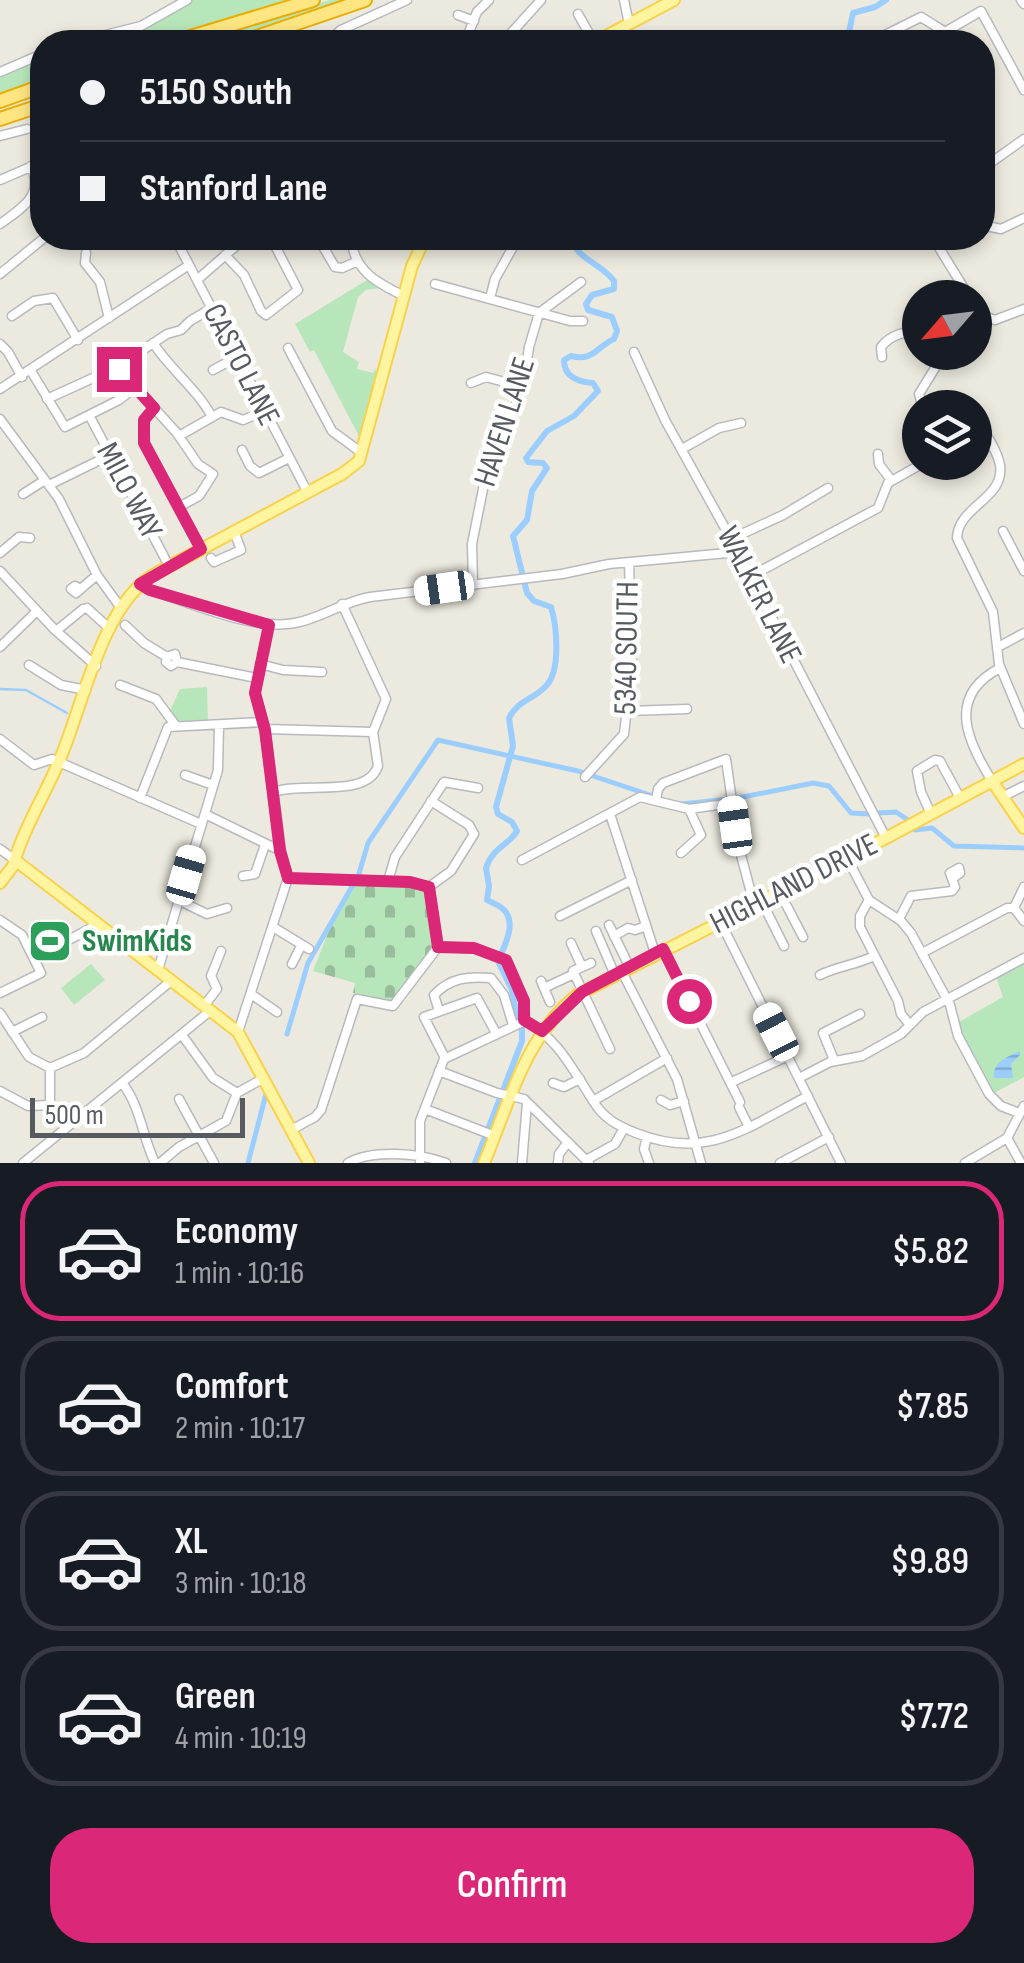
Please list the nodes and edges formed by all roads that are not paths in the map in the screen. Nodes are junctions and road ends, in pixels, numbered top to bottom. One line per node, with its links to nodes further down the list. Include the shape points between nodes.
1 (187, 0): 13 (street)
2 (313, 0): 14 (highway)
3 (365, 0): 15 (highway)
4 (407, 0): 16 (street)
5 (488, 0): 11 (street)
6 (541, 0): 18 (street)
7 (624, 0): 12 (street)
8 (674, 0): 12 (main road)
9 (578, 14): 19 (street)
10 (458, 15): 11 (street)
11 (474, 21): 17 (street)
12 (629, 24): 20 (main road)
13 (125, 30)
14 (214, 30)
15 (277, 30)
16 (341, 30)
17 (470, 30)
18 (513, 30)
19 (587, 30)
20 (617, 30)
21 (895, 30): 22 (street, via 920,17)
22 (942, 30)
23 (948, 30): 24 (street, via 979,11)
24 (990, 30)
25 (995, 39): 29 (street)
26 (30, 59): 27 (street)
27 (0, 72)
28 (30, 90): 30 (highway)
29 (1024, 90)
30 (0, 101)
31 (30, 109): 32 (highway)
32 (0, 119)
33 (27, 129): 34 (street)
34 (0, 136)
35 (1024, 139): 36 (street)
36 (995, 160)
37 (30, 166): 38 (street)
38 (0, 180)
39 (30, 197): 41 (street)
40 (1024, 218): 42 (street)
41 (0, 224)
42 (995, 228)
43 (30, 249): 56 (street)
44 (181, 250): 55 (street, CASTO LANE)
45 (232, 250): 53 (street)
46 (277, 250): 53 (street, via 298,290 263,314 244,275)
47 (326, 250): 54 (street, via 337,268)
48 (355, 250): 54 (street)
49 (418, 250): 61 (main road)
50 (511, 250): 62 (street)
51 (940, 250): 58 (street)
52 (86, 252): 67 (street)
53 (225, 256): 57 (street)
54 (358, 260): 61 (street, via 370,278)
55 (189, 265): 57 (street, CASTO LANE); 67 (street)
56 (0, 274)
57 (197, 280): 63 (street, CASTO LANE)
58 (959, 280)
59 (582, 282): 65 (street, HAVEN LANE)
60 (435, 284): 62 (street)
61 (404, 296): 97 (main road)
62 (490, 298): 65 (street)
63 (212, 308): 72 (street); 77 (street, CASTO LANE)
64 (1024, 308): 68 (street)
65 (539, 313): 69 (street); 83 (street, HAVEN LANE)
66 (12, 316): 71 (street, via 53,298)
67 (110, 318): 71 (street)
68 (992, 319)
69 (583, 321)
70 (902, 334): 76 (street, via 885,342)
71 (78, 340): 79 (street)
72 (153, 343): 78 (street); 90 (street)
73 (0, 344): 81 (street)
74 (288, 348): 97 (street, via 332,431)
75 (634, 352): 95 (street, WALKER LANE)
76 (882, 356)
77 (237, 357): 80 (street); 88 (street, CASTO LANE)
78 (117, 367): 85 (street); 86 (street)
79 (32, 370): 81 (street); 86 (street)
80 (213, 370)
81 (22, 376): 84 (street)
82 (472, 383): 83 (street, via 486,377)
83 (523, 386): 125 (street, HAVEN LANE, via 488,470 472,538)
84 (0, 388)
85 (136, 388): 87 (street); 89 (street)
86 (47, 400): 89 (street, via 64,426)
87 (154, 408): 93 (street); 109 (street, via 144,420 143,437)
88 (265, 411): 90 (street, via 245,420 223,412); 100 (street, CASTO LANE)
89 (89, 416): 99 (street, MILO WAY)
90 (212, 417): 93 (street)
91 (0, 419): 105 (street)
92 (741, 422): 95 (street)
93 (179, 436): 109 (street, via 212,474 198,496)
94 (992, 448): 136 (street, via 1000,472 993,491 962,519 957,538 993,612)
95 (682, 449): 113 (street, WALKER LANE)
96 (242, 450): 100 (street, via 259,472)
97 (362, 452): 107 (main road, via 349,470)
98 (878, 454): 104 (street)
99 (110, 455): 105 (street); 119 (street, MILO WAY)
100 (289, 458): 102 (street, CASTO LANE)
101 (307, 464): 102 (street)
102 (295, 469): 107 (street, CASTO LANE)
103 (902, 474): 104 (street)
104 (891, 480): 123 (street, via 878,508)
105 (47, 482): 108 (street); 122 (street)
106 (828, 488): 113 (street)
107 (308, 492): 111 (main road)
108 (23, 494)
109 (179, 507): 114 (street)
110 (1004, 531): 121 (street)
111 (234, 532): 114 (main road); 117 (street, via 241,550)
112 (30, 538): 116 (street, via 19,537)
113 (731, 539): 115 (street, WALKER LANE)
114 (201, 549): 119 (main road)
115 (738, 552): 118 (street); 123 (street, WALKER LANE)
116 (0, 553)
117 (211, 558)
118 (629, 563): 125 (street); 146 (street, 5340 SOUTH)
119 (170, 566): 124 (main road)
120 (0, 571): 129 (street)
121 (1024, 572)
122 (96, 575): 126 (street); 128 (street)
123 (750, 576): 174 (street, WALKER LANE)
124 (140, 584): 128 (main road); 131 (street)
125 (473, 585): 127 (street)
126 (78, 588)
127 (342, 604): 131 (street, via 304,622); 151 (street, via 386,699)
128 (121, 608): 132 (main road)
129 (37, 611): 133 (street); 135 (street)
130 (125, 625): 142 (street, via 166,657 175,654 177,662)
131 (269, 625): 137 (street)
132 (110, 629): 133 (street, via 85,608); 139 (main road)
133 (56, 631): 139 (street)
134 (1024, 633): 136 (street)
135 (0, 647)
136 (998, 647): 140 (street)
137 (260, 664): 141 (street); 142 (street)
138 (29, 665): 144 (street, via 62,686)
139 (96, 666): 144 (main road)
140 (1000, 668): 147 (street); 157 (street, via 974,689 966,719)
141 (322, 672)
142 (257, 678): 149 (street)
143 (120, 686): 150 (street, via 156,699)
144 (86, 690): 153 (main road)
145 (687, 709): 146 (street)
146 (628, 711): 156 (street, 5340 SOUTH, via 622,738)
147 (1024, 724)
148 (220, 726): 149 (street); 150 (street); 158 (street)
149 (264, 726): 151 (street); 161 (street)
150 (172, 727): 163 (street)
151 (372, 732): 161 (street, via 378,766 366,782)
152 (0, 739): 153 (street, via 33,765 48,758)
153 (59, 762): 163 (street); 180 (main road)
154 (1024, 764): 157 (main road, HIGHLAND DRIVE)
155 (186, 774): 158 (street)
156 (587, 774)
157 (992, 781): 162 (main road); 165 (main road, HIGHLAND DRIVE)
158 (213, 784): 169 (street)
159 (1024, 786): 162 (street)
160 (478, 788): 167 (street, via 444,782)
161 (274, 792): 177 (street)
162 (1005, 796): 173 (main road)
163 (140, 798): 172 (street)
164 (657, 798): 166 (street, via 663,783 726,759); 168 (street); 170 (street, via 640,797)
165 (960, 798): 171 (main road, HIGHLAND DRIVE); 171 (street, via 940,761 920,767 920,789)
166 (732, 800): 168 (street); 193 (street, via 738,844)
167 (431, 801): 187 (street); 188 (street, via 474,834 451,871)
168 (689, 808): 178 (street, via 701,836)
169 (205, 814): 172 (street); 175 (street)
170 (610, 814): 181 (street); 185 (street)
171 (931, 814): 174 (main road, HIGHLAND DRIVE)
172 (201, 824): 191 (street)
173 (1024, 828)
174 (886, 838): 179 (main road, HIGHLAND DRIVE)
175 (265, 845): 177 (street); 182 (street, via 255,875)
176 (0, 849): 180 (street)
177 (280, 851): 183 (street)
178 (682, 854)
179 (847, 858): 190 (main road, HIGHLAND DRIVE); 192 (street)
180 (14, 860): 186 (main road); 201 (main road)
181 (522, 860)
182 (242, 876)
183 (288, 878): 187 (street); 204 (street)
184 (953, 878): 198 (street, via 952,892 910,896)
185 (632, 880): 196 (street); 203 (street)
186 (0, 881)
187 (388, 881): 188 (street)
188 (429, 887): 210 (street)
189 (1024, 887): 195 (street)
190 (779, 891): 193 (main road, HIGHLAND DRIVE); 207 (street)
191 (178, 900): 194 (street, via 208,914); 219 (street)
192 (869, 900): 198 (street); 214 (street, via 860,922)
193 (758, 902): 199 (main road, HIGHLAND DRIVE); 209 (street)
194 (227, 908)
195 (1014, 908): 200 (street); 213 (street)
196 (560, 916)
197 (0, 920): 216 (street, via 22,935)
198 (898, 920): 213 (street)
199 (720, 921): 212 (main road, HIGHLAND DRIVE); 243 (street)
200 (1024, 921)
201 (98, 924): 216 (street); 219 (main road)
202 (609, 925): 206 (street)
203 (646, 926): 206 (street); 212 (street)
204 (273, 927): 217 (street, via 305,948); 225 (street)
205 (596, 932): 220 (street)
206 (614, 936): 220 (street)
207 (803, 937)
208 (571, 943): 218 (street)
209 (784, 946)
210 (438, 947): 234 (street, via 474,948 509,965); 270 (street, via 393,1006 357,999 320,1112)
211 (222, 951): 228 (street)
212 (659, 951): 220 (main road, HIGHLAND DRIVE); 252 (street)
213 (922, 953): 226 (street)
214 (874, 956): 221 (street); 236 (street)
215 (1024, 958): 226 (street)
216 (34, 959): 224 (street, via 40,973)
217 (292, 964)
218 (582, 968): 223 (street); 227 (street, via 542,984)
219 (158, 970): 222 (main road)
220 (621, 970): 223 (main road, HIGHLAND DRIVE); 245 (street)
221 (820, 975)
222 (171, 981): 228 (main road); 247 (street, via 84,1053)
223 (582, 992): 237 (main road, HIGHLAND DRIVE); 242 (street)
224 (0, 993)
225 (251, 994): 230 (street); 239 (street)
226 (947, 1000): 236 (street); 266 (street, via 989,1094 1001,1106)
227 (550, 1002)
228 (207, 1008): 239 (main road); 241 (street)
229 (438, 1011): 235 (street, via 434,996 444,986 465,977 493,979); 240 (street, via 477,998); 244 (street, via 424,1017)
230 (278, 1012)
231 (0, 1013): 238 (street)
232 (860, 1014): 246 (street, via 824,1032)
233 (42, 1017): 238 (street)
234 (524, 1020): 235 (street); 237 (street)
235 (513, 1025): 240 (street)
236 (910, 1026): 246 (street, via 858,1057)
237 (542, 1031): 251 (street); 257 (main road, HIGHLAND DRIVE)
238 (12, 1032): 247 (street, via 29,1057)
239 (238, 1032): 249 (main road)
240 (496, 1034): 244 (street)
241 (182, 1035): 253 (street); 256 (street, via 213,1078)
242 (610, 1049)
243 (788, 1056): 250 (street); 252 (street)
244 (445, 1058): 248 (street)
245 (667, 1058): 260 (street); 262 (street)
246 (834, 1060): 250 (street)
247 (50, 1068): 264 (street)
248 (439, 1071): 257 (street); 265 (street)
249 (264, 1078): 256 (street); 270 (main road)
250 (799, 1078): 258 (street)
251 (580, 1079): 254 (street); 260 (street)
252 (732, 1082): 267 (street)
253 (123, 1084): 268 (street); 282 (street)
254 (553, 1084)
255 (0, 1091): 264 (street, via 28,1106)
256 (237, 1092): 272 (street, via 228,1119)
257 (505, 1095): 263 (street); 271 (main road, HIGHLAND DRIVE)
258 (808, 1096): 267 (street); 274 (street)
259 (180, 1099): 272 (street)
260 (594, 1100): 269 (street)
261 (662, 1100): 262 (street)
262 (684, 1101): 277 (street)
263 (527, 1103): 276 (street); 288 (street)
264 (50, 1105): 268 (street)
265 (425, 1109): 271 (street); 278 (street)
266 (1021, 1110): 275 (street)
267 (750, 1127): 277 (street)
268 (65, 1128): 281 (street)
269 (624, 1128): 273 (street); 280 (street, via 615,1144)
270 (292, 1130): 284 (main road)
271 (489, 1134): 287 (main road, HIGHLAND DRIVE)
272 (199, 1136): 282 (street); 283 (street)
273 (648, 1137): 277 (street); 290 (street)
274 (829, 1137): 292 (street); 293 (street)
275 (1008, 1138): 279 (street); 295 (street)
276 (568, 1142): 280 (street); 289 (street)
277 (696, 1144): 291 (street)
278 (420, 1160): 285 (street, via 365,1155); 286 (street)
279 (976, 1160): 294 (street)
280 (587, 1162)
281 (22, 1163)
282 (158, 1163)
283 (214, 1163)
284 (309, 1163)
285 (348, 1163)
286 (446, 1163)
287 (484, 1163)
288 (522, 1163)
289 (558, 1163)
290 (649, 1163)
291 (701, 1163)
292 (780, 1163)
293 (841, 1163)
294 (964, 1163)
295 (1021, 1163)

